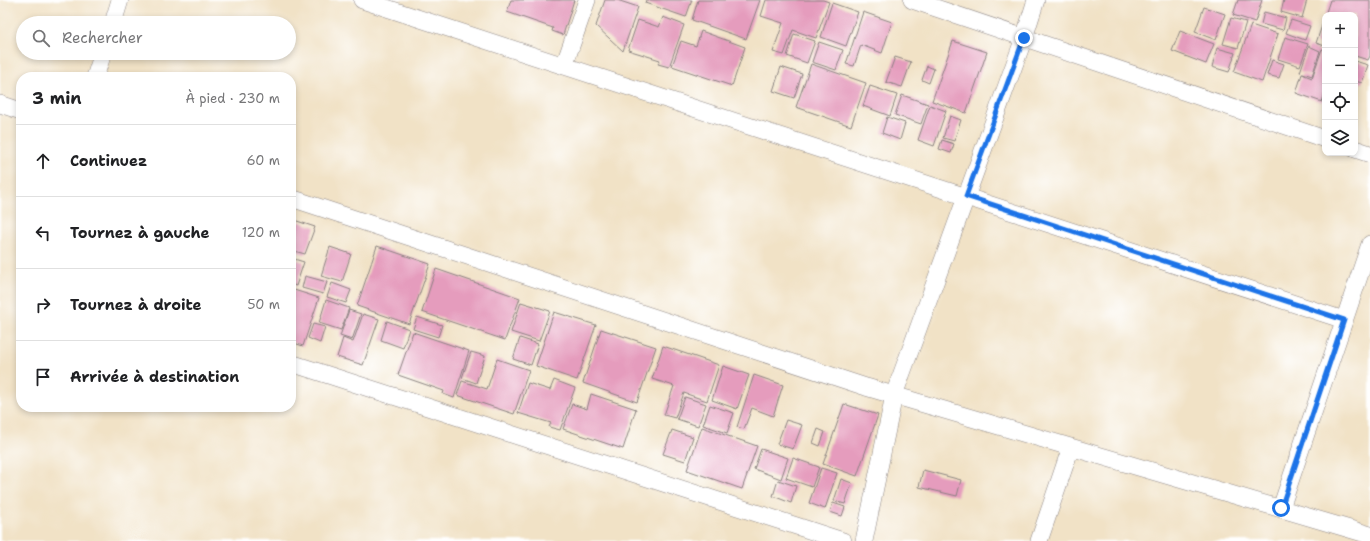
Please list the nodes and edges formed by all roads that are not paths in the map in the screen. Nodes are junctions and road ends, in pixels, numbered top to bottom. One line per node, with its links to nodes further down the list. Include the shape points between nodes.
1 (120, 0): 6 (street)
2 (362, 0): 9 (street)
3 (587, 0): 9 (street)
4 (912, 0): 7 (street)
5 (1036, 0): 7 (street)
6 (115, 16)
7 (1024, 38): 13 (street); 16 (street)
8 (101, 60): 10 (street)
9 (564, 66): 16 (street)
10 (97, 72)
11 (0, 104): 12 (street)
12 (16, 109)
13 (1322, 138)
14 (1358, 150): 15 (street)
15 (1370, 154)
16 (966, 196): 19 (street); 21 (street)
17 (296, 200): 21 (street)
18 (1370, 244): 19 (street)
19 (1344, 320): 23 (street)
20 (296, 365): 25 (street)
21 (894, 395): 22 (street); 26 (street)
22 (1071, 447): 23 (street); 27 (street)
23 (1281, 508): 24 (street)
24 (1370, 535)
25 (843, 541)
26 (864, 541)
27 (1039, 541)

